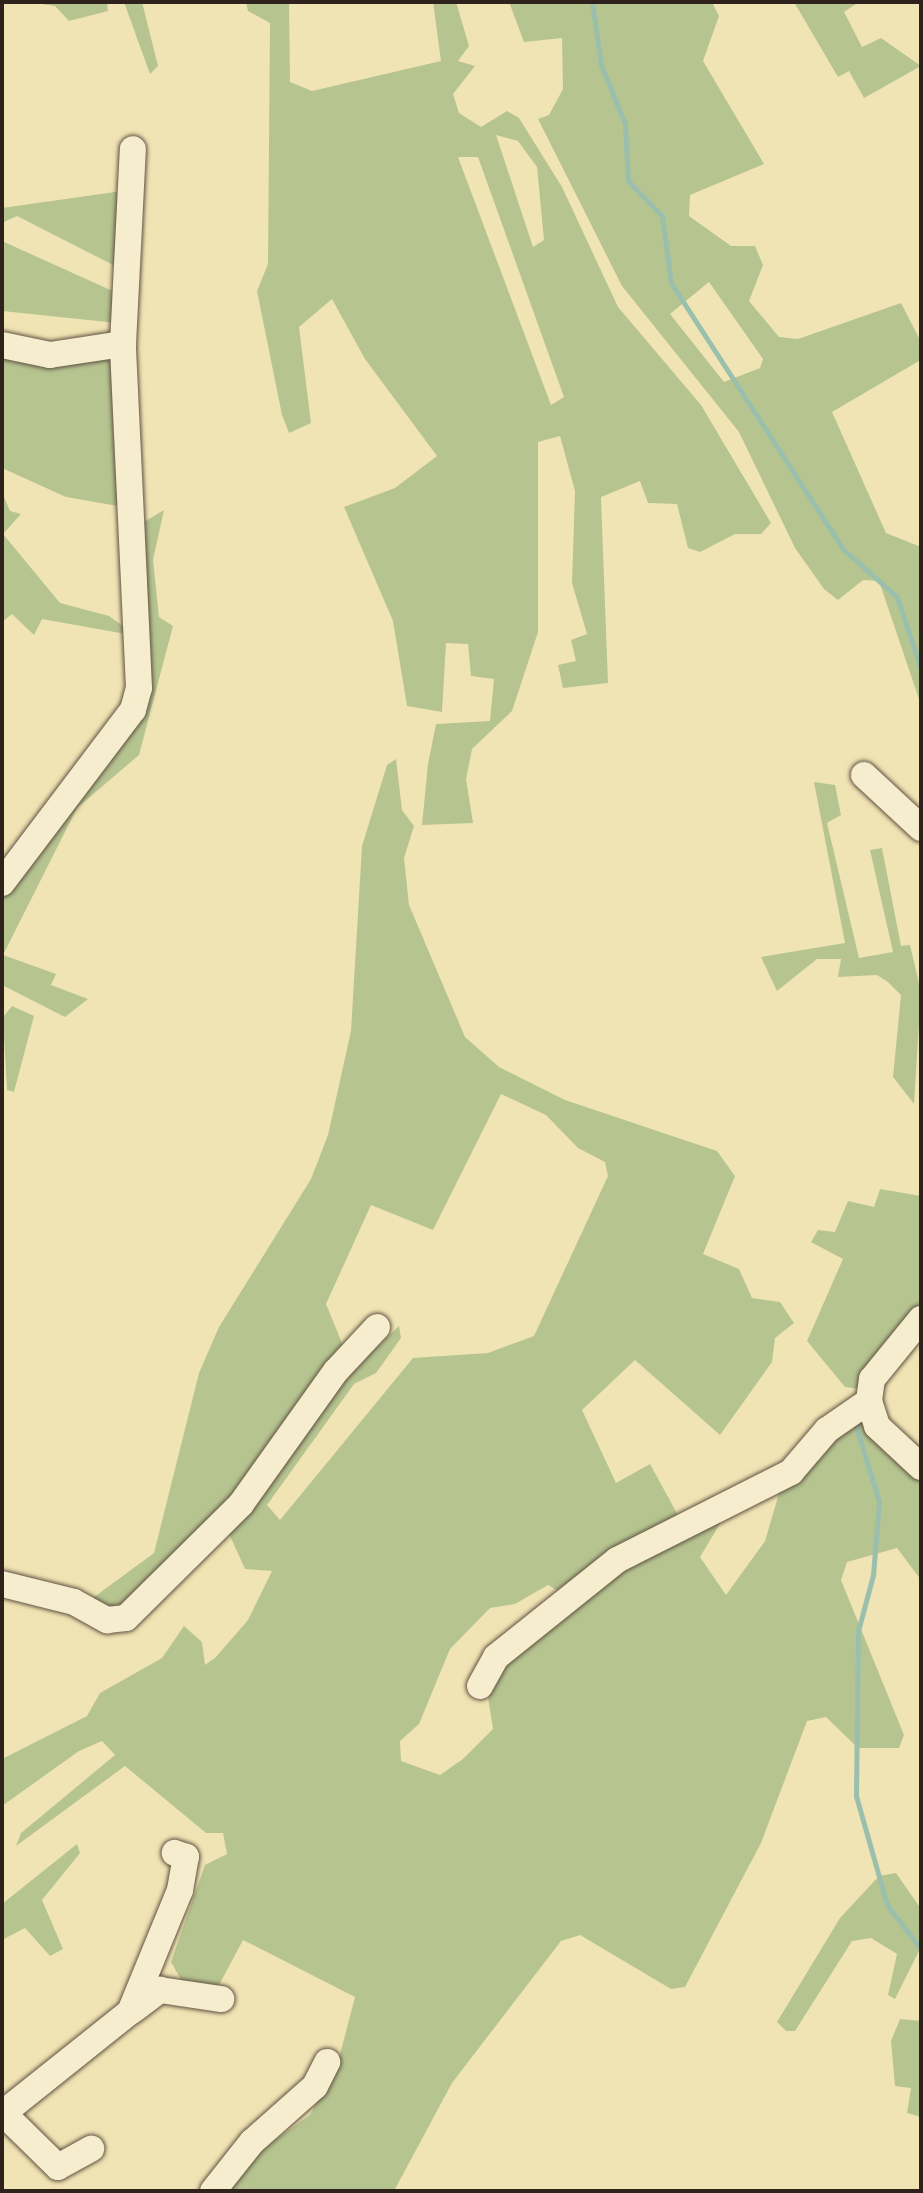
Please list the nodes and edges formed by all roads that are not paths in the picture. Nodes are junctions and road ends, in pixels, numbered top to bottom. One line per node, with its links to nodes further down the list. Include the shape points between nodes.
1 (133, 149): 2 (street)
2 (123, 344): 3 (street, via 50,355); 6 (street, via 139,688 133,710)
3 (2, 345)
4 (864, 775): 5 (street)
5 (921, 828)
6 (2, 883)
7 (921, 1319): 9 (street, via 872,1379)
8 (377, 1327): 11 (street, via 336,1371 241,1504 126,1618 107,1620 74,1602)
9 (869, 1401): 10 (street, via 877,1426); 12 (street, via 827,1430 791,1472 617,1560 496,1657)
10 (921, 1467)
11 (2, 1584)
12 (480, 1686)
13 (175, 1853): 15 (street, via 186,1857 177,1902)
14 (221, 1999): 15 (street, via 160,1990)
15 (130, 2012): 17 (street)
16 (327, 2062): 19 (street, via 299,2104 252,2142)
17 (2, 2114): 18 (street, via 58,2167)
18 (91, 2149)
19 (213, 2191)

